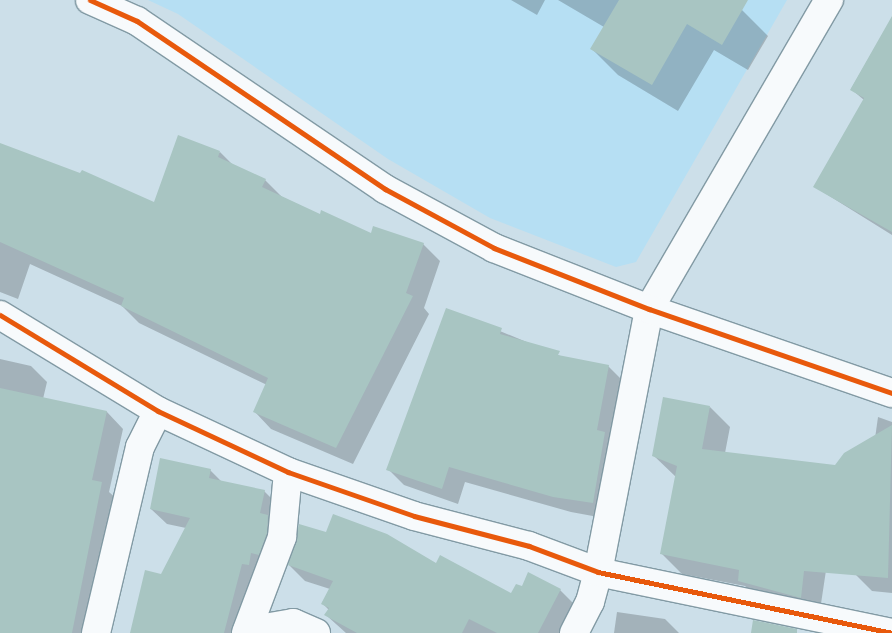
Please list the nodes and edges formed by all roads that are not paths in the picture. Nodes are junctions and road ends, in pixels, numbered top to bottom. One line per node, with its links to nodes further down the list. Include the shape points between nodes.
1 (90, 0): 3 (street, via 137,21 385,189 494,248)
2 (829, 0): 3 (street)
3 (649, 309): 5 (street); 8 (street)
4 (0, 315): 6 (street)
5 (892, 393)
6 (158, 411): 7 (street); 10 (street, via 140,447)
7 (288, 472): 8 (street, via 414,516 529,546); 9 (street, via 282,537)
8 (598, 572): 12 (street, via 590,602); 13 (street)
9 (246, 632): 11 (street, via 293,623)
10 (96, 633)
11 (316, 633)
12 (574, 633)
13 (892, 633)

